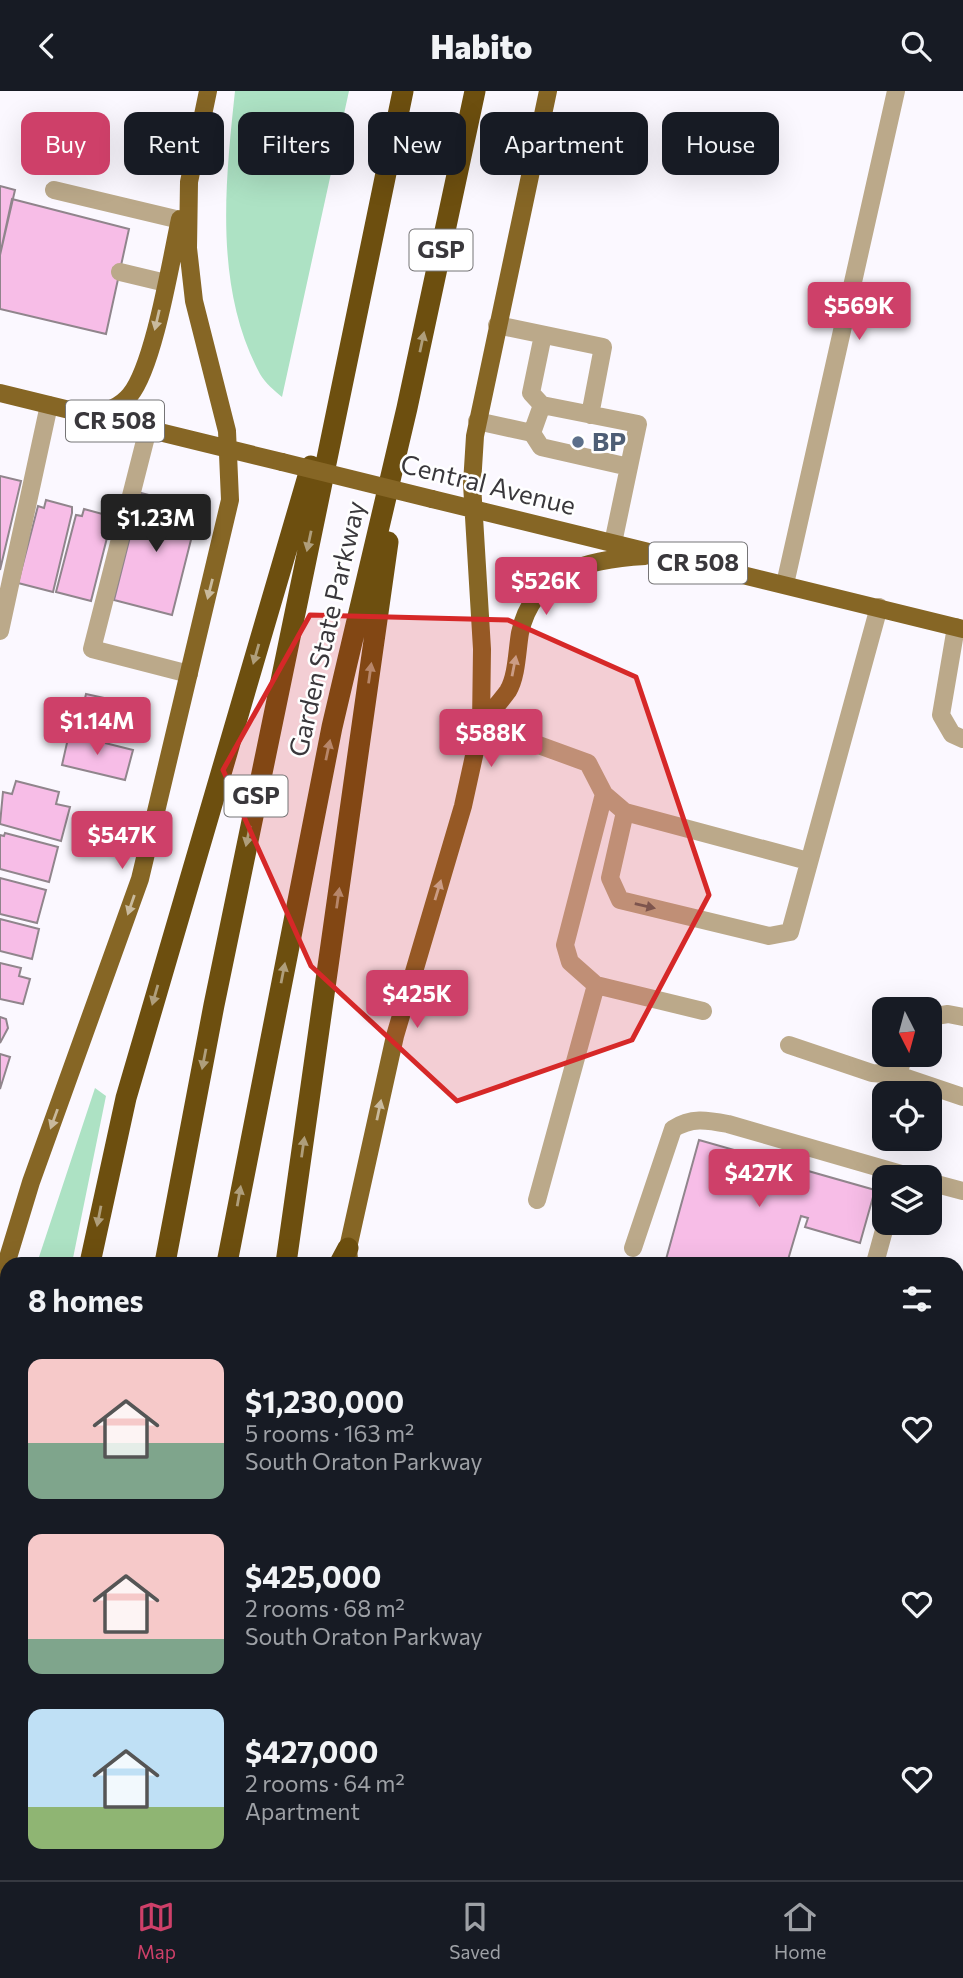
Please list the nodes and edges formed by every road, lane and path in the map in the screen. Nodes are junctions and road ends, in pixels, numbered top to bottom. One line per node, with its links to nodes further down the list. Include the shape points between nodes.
1 (208, 91): 6 (main road)
2 (403, 91): 12 (highway, Garden State Parkway / GSP)
3 (475, 91): 17 (highway, Garden State Parkway / GSP, one-way to 3)
4 (548, 91): 11 (main road)
5 (896, 91): 28 (street)
6 (189, 182): 8 (main road); 23 (main road, via 190,275)
7 (54, 190): 8 (street)
8 (180, 221): 10 (main road)
9 (120, 272): 10 (street)
10 (166, 283): 18 (main road, one-way to 18, via 138,385 118,407)
11 (497, 325): 13 (street); 20 (main road)
12 (352, 330): 53 (highway, one-way to 53, via 133,1071); 54 (highway, Garden State Parkway / GSP, one-way to 54)
13 (543, 335): 16 (street, via 531,393); 19 (street, via 603,348)
14 (0, 393): 15 (main road, Central Avenue / CR 508)
15 (49, 405): 18 (main road, Central Avenue / CR 508); 31 (street)
16 (542, 405): 19 (street); 22 (street)
17 (407, 408): 55 (highway, Garden State Parkway / GSP, one-way to 17, via 327,751); 56 (highway, one-way to 17)
18 (85, 414): 21 (main road, Central Avenue / CR 508)
19 (590, 415): 24 (street, via 638,424)
20 (477, 421): 22 (street); 25 (main road)
21 (148, 429): 23 (main road, Central Avenue / CR 508); 32 (street, via 92,649)
22 (532, 433): 24 (street, via 541,447)
23 (230, 450): 25 (main road, Central Avenue / CR 508, bridge); 32 (main road, one-way to 32, via 228,514)
24 (629, 467): 26 (street)
25 (474, 509): 26 (main road, Central Avenue / CR 508); 33 (main road)
26 (614, 543): 27 (main road, Central Avenue / CR 508)
27 (664, 555): 28 (main road, Central Avenue / CR 508); 33 (main road, one-way to 27, via 509,688 522,626 532,600 548,581 586,565)
28 (785, 584): 29 (main road, Central Avenue / CR 508)
29 (879, 607): 30 (main road, Central Avenue / CR 508); 37 (street)
30 (960, 628): 34 (street, via 941,715 952,734)
31 (0, 631)
32 (189, 674): 52 (main road, one-way to 52, via 140,879)
33 (481, 724): 35 (street, via 588,763); 57 (main road, one-way to 33, via 395,1036 463,806)
34 (963, 739)
35 (604, 795): 36 (street); 38 (street, via 565,945 570,962)
36 (625, 813): 37 (street); 37 (street, one-way to 37, via 610,878 620,901 769,936 790,932)
37 (808, 860)
38 (597, 985): 39 (street); 49 (street)
39 (703, 1011)
40 (942, 1015): 41 (street)
41 (963, 1017)
42 (789, 1045): 44 (street, via 872,1073)
43 (900, 1067): 44 (street)
44 (898, 1075): 45 (street)
45 (963, 1097)
46 (872, 1166): 51 (street, via 728,1123 685,1121 673,1129)
47 (942, 1185): 48 (street)
48 (963, 1191)
49 (537, 1200)
50 (883, 1235): 58 (street)
51 (633, 1248)
52 (8, 1257)
53 (91, 1257)
54 (166, 1257)
55 (228, 1257)
56 (287, 1257)
57 (346, 1257)
58 (877, 1257)

